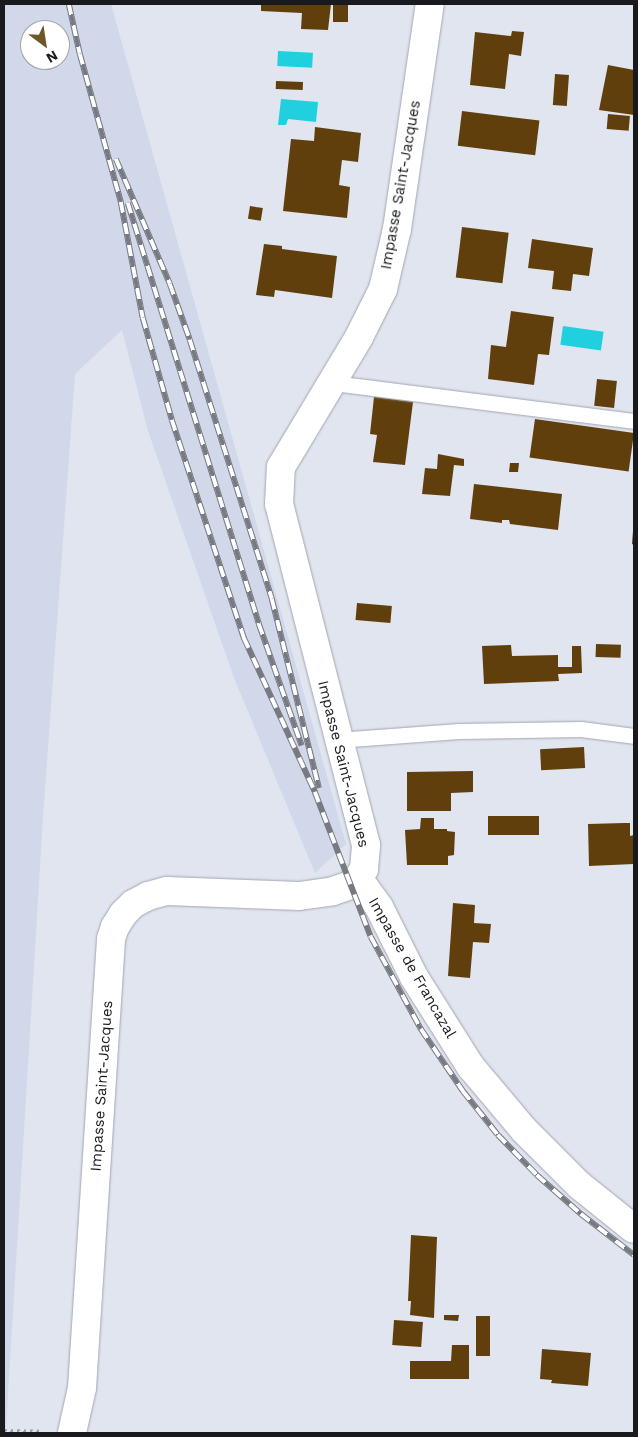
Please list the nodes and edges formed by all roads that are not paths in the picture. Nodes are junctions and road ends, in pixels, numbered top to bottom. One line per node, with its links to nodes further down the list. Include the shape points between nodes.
1 (430, 4): 2 (street, Impasse Saint-Jacques, via 397,229 383,289)
2 (333, 383): 3 (lane); 5 (street, Impasse Saint-Jacques, via 281,467 279,504)
3 (634, 422)
4 (634, 736): 5 (lane, via 581,729 458,731)
5 (337, 740): 6 (street, Impasse Saint-Jacques, via 366,845 364,869)
6 (358, 878): 7 (street, Impasse de Francazal, via 379,907 435,1013 476,1074 524,1130 579,1185); 8 (street, Impasse Saint-Jacques, via 350,885 333,891 299,896 167,891 133,904 115,926 110,948 82,1388)
7 (634, 1229)
8 (72, 1432)

